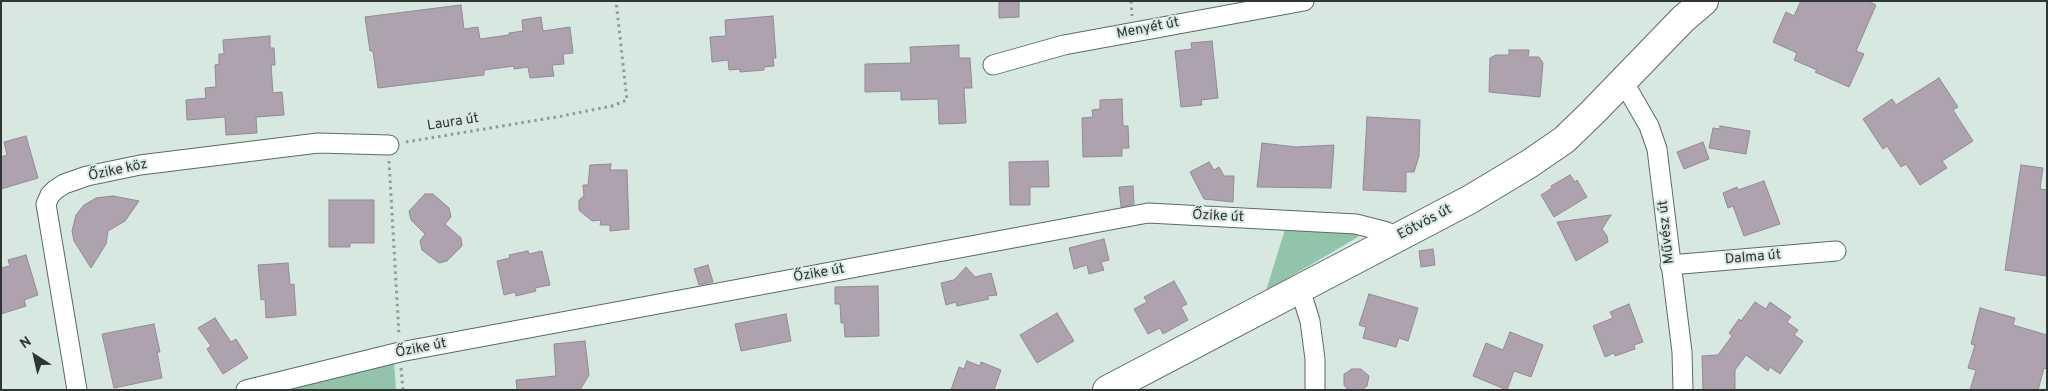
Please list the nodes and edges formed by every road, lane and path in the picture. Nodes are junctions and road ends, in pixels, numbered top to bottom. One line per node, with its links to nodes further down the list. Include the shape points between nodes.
1 (616, 1): 6 (path, Laura út, via 626,100 562,116)
2 (1304, 1): 4 (street, Menyét út, via 1064,45)
3 (1704, 1): 5 (street, Eötvös út)
4 (993, 64)
5 (1624, 81): 7 (street, Eötvös út, via 1564,140 1529,164); 9 (street, Művész út, via 1649,126 1657,149)
6 (388, 145): 11 (path); 12 (street, Őzike köz, via 318,143 140,165 87,176 55,190 46,204)
7 (1392, 240): 10 (street, Eötvös út); 11 (street, Őzike út, via 1387,232 1356,224 1148,214)
8 (1836, 251): 9 (street, Dalma út)
9 (1670, 266): 16 (street, Művész út, via 1682,352)
10 (1300, 289): 14 (street, Eötvös út); 15 (street, via 1310,321)
11 (400, 352): 13 (street, Őzike út)
12 (77, 390)
13 (246, 390)
14 (1107, 390)
15 (1315, 390)
16 (1683, 390)

